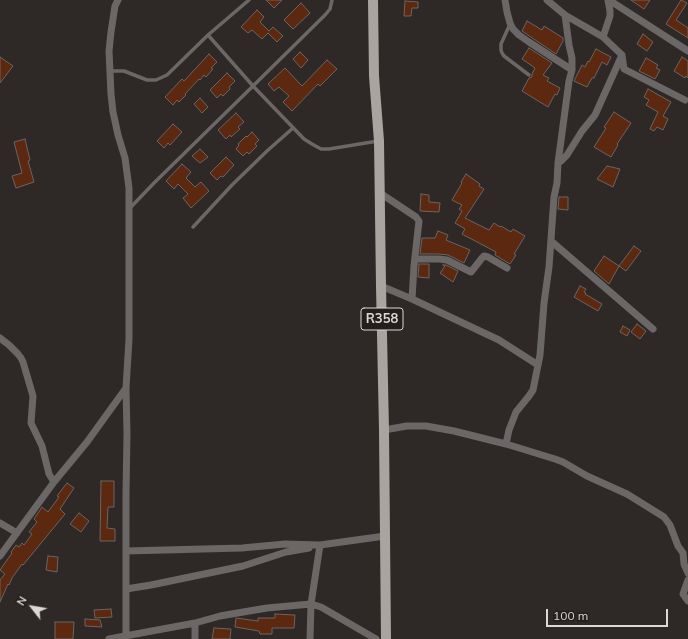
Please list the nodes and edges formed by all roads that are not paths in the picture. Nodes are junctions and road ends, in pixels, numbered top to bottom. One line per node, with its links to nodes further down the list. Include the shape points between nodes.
1 (118, 0): 15 (street, via 111,32)
2 (249, 0): 10 (lane)
3 (332, 0): 17 (lane, via 325,15)
4 (373, 0): 20 (main road, R358, via 374,76)
5 (505, 0): 9 (street)
6 (547, 0): 8 (street)
7 (609, 0): 11 (street, via 610,16); 12 (street)
8 (565, 15): 11 (street); 14 (street)
9 (510, 23): 14 (street, via 519,35); 16 (lane, via 501,44 502,53)
10 (208, 35): 15 (lane, via 167,75 156,80 147,80 124,71); 17 (lane)
11 (603, 37): 13 (street)
12 (688, 51)
13 (622, 55): 18 (street, via 624,69); 21 (street, via 595,115 567,155)
14 (572, 70): 21 (street)
15 (110, 71): 23 (street, via 110,94 125,158)
16 (529, 75)
17 (254, 86): 19 (lane); 23 (lane)
18 (685, 100)
19 (293, 128): 20 (lane, via 304,139 321,149 330,150); 24 (lane, via 237,180)
20 (379, 141): 22 (main road, R358)
21 (558, 163): 25 (street)
22 (380, 193): 26 (street, via 419,221); 28 (main road, R358)
23 (130, 209): 33 (street)
24 (193, 227)
25 (551, 241): 30 (street); 32 (street)
26 (415, 258): 27 (street, via 447,260 471,272 484,256); 29 (street)
27 (507, 268)
28 (381, 286): 29 (street); 34 (main road, R358)
29 (412, 299): 32 (street, via 499,340)
30 (653, 329)
31 (0, 338): 36 (street, via 23,362 33,396 31,423)
32 (538, 365): 35 (street, via 533,390 516,412)
33 (126, 388): 36 (street); 41 (street)
34 (384, 430): 35 (street, via 426,426); 39 (main road, R358)
35 (506, 444): 43 (street, via 562,462 627,494 664,517 683,553)
36 (54, 482): 38 (street)
37 (0, 523): 38 (street)
38 (17, 533): 42 (street)
39 (385, 536): 40 (street); 54 (main road, R358)
40 (320, 545): 41 (street, via 285,544 242,548); 45 (street, via 286,552 243,566); 47 (street)
41 (126, 551): 45 (street)
42 (0, 556)
43 (688, 573)
44 (688, 580): 46 (street, via 683,594)
45 (126, 589): 49 (street)
46 (688, 601)
47 (311, 604): 48 (street, via 267,608); 52 (street); 53 (street, via 321,607)
48 (195, 623): 49 (street); 51 (street)
49 (126, 636): 50 (street)
50 (109, 639)
51 (195, 639)
52 (310, 639)
53 (376, 639)
54 (386, 639)

